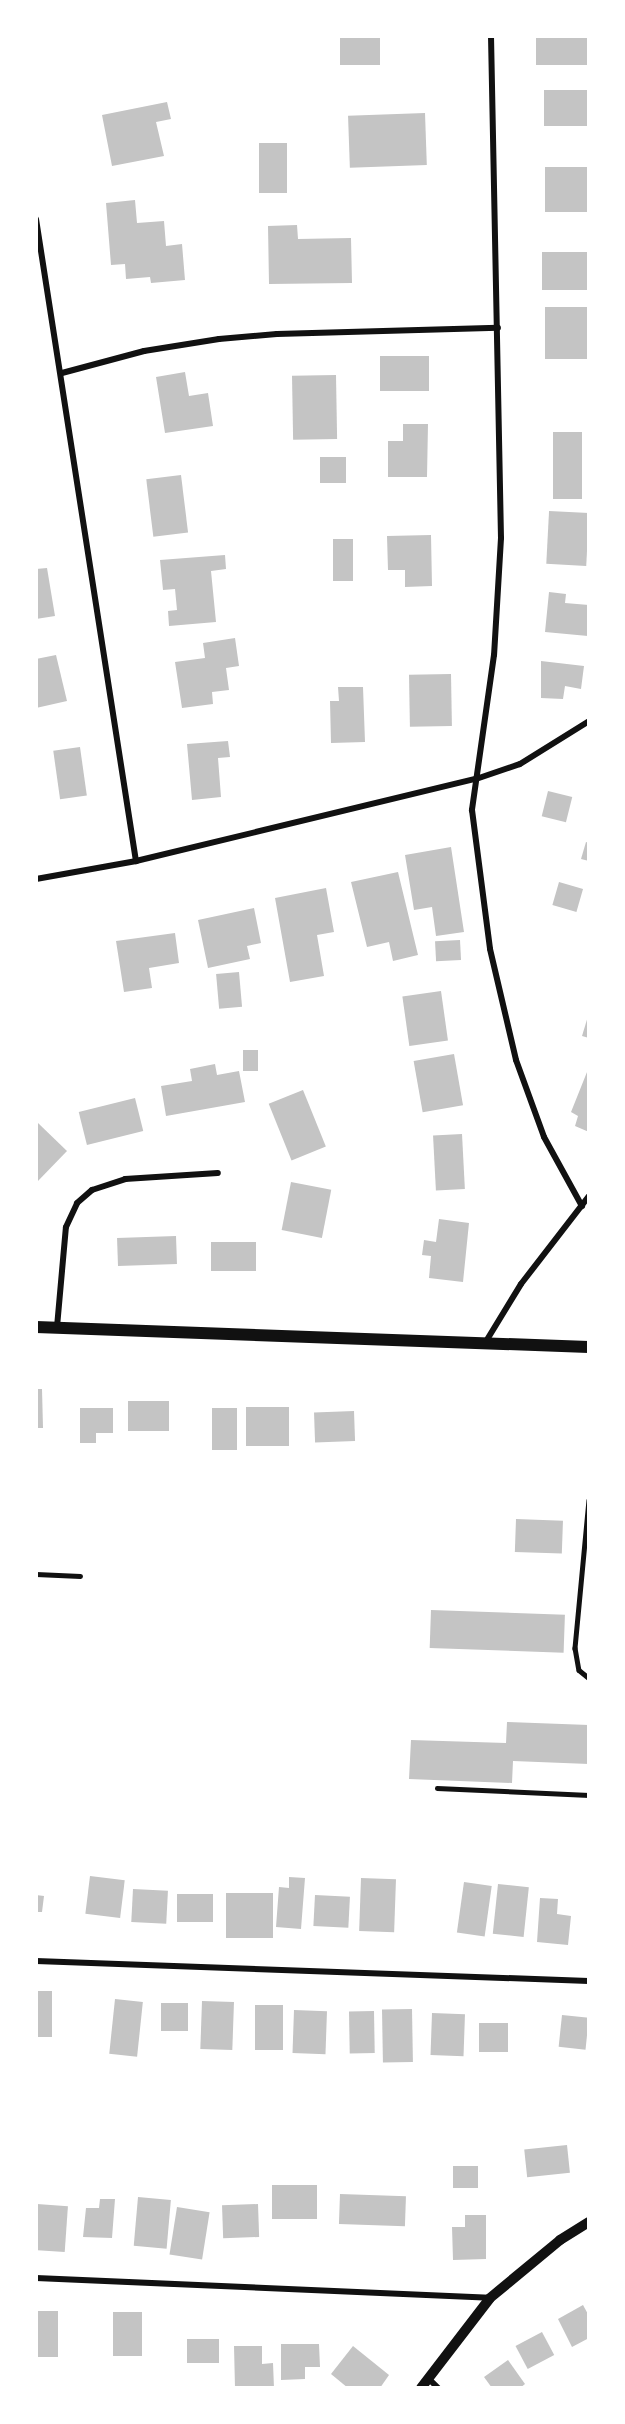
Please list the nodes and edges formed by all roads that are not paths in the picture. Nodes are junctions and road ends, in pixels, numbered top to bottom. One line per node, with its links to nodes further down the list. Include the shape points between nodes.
1 (491, 36): 3 (street)
2 (36, 219): 4 (street)
3 (498, 327): 4 (street, via 219,339 144,351); 6 (street, via 501,538 494,655)
4 (62, 373): 7 (street)
5 (589, 721): 6 (street, via 520,764)
6 (476, 778): 7 (street); 11 (street, via 472,810 490,949 516,1060 544,1137)
7 (136, 861): 8 (street)
8 (36, 879)
9 (218, 1173): 13 (street, via 125,1179 92,1190 77,1203 66,1227)
10 (589, 1196): 11 (street)
11 (582, 1206): 14 (street, via 522,1284)
12 (36, 1327): 13 (main road)
13 (57, 1328): 14 (main road)
14 (485, 1343): 15 (main road)
15 (589, 1347)
16 (589, 1500): 19 (lane, via 576,1648 579,1670)
17 (36, 1574): 18 (lane)
18 (80, 1576)
19 (589, 1678)
20 (437, 1788): 21 (lane)
21 (589, 1795)
22 (36, 1961): 23 (street)
23 (589, 1981)
24 (589, 2222): 26 (street, via 560,2240)
25 (36, 2278): 26 (street)
26 (490, 2298): 27 (street)
27 (428, 2378): 28 (street); 29 (street)
28 (421, 2388)
29 (438, 2388)

